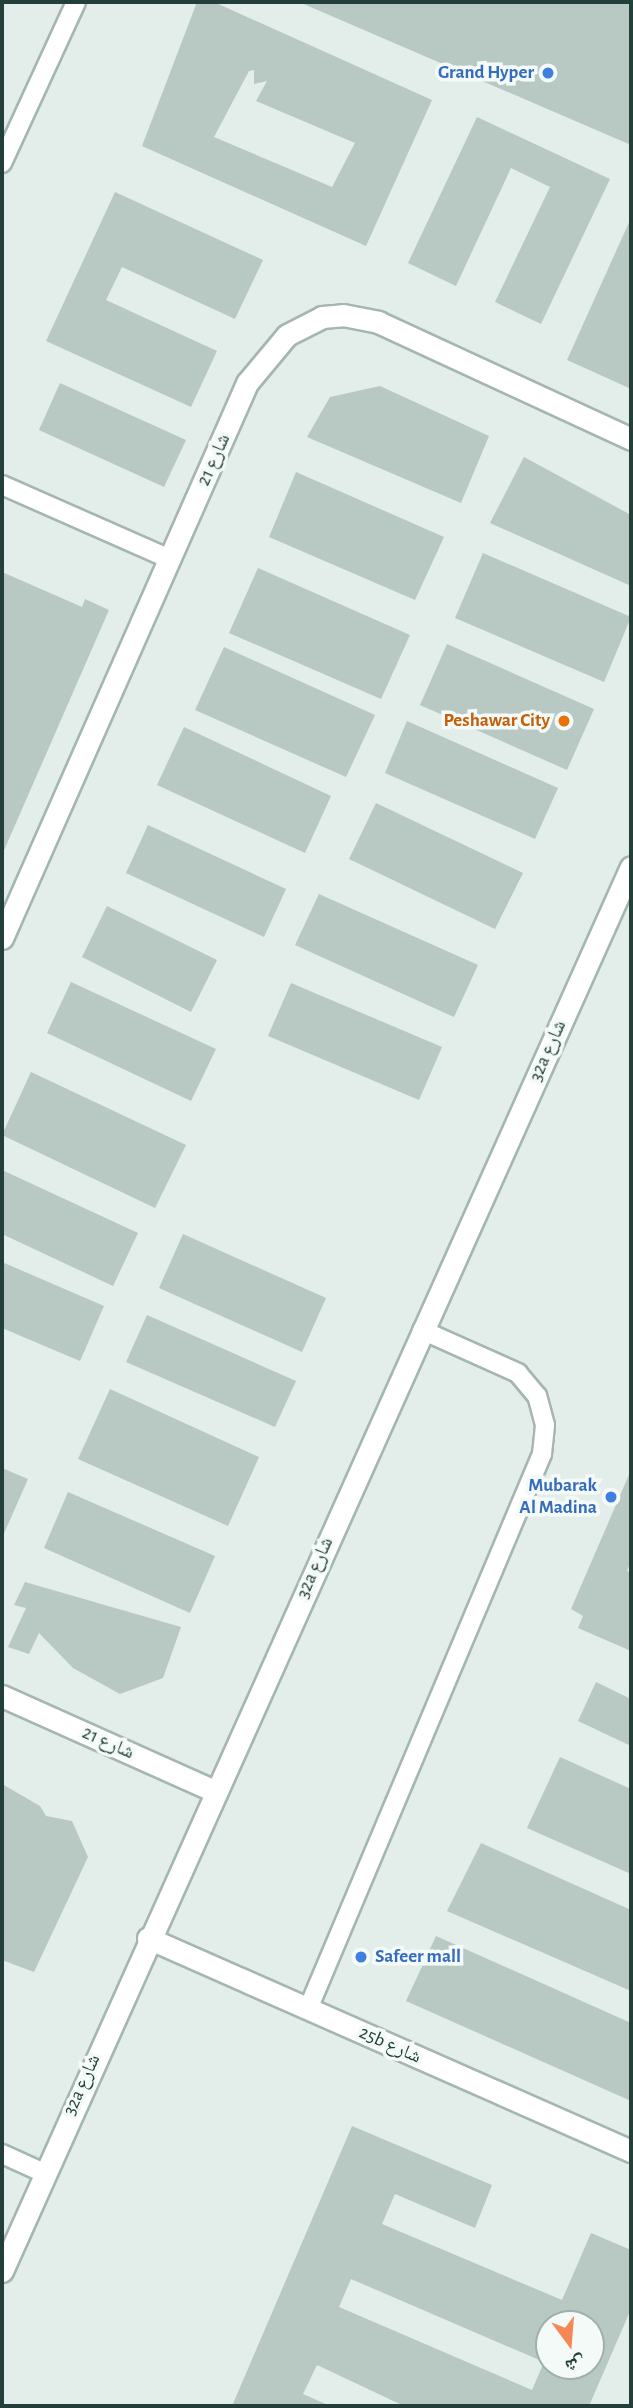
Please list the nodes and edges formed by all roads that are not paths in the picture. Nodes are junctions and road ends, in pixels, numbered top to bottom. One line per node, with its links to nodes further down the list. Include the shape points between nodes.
1 (76, 2): 2 (lane)
2 (2, 163)
3 (631, 439): 5 (street, شارع 21, via 377,322 343,315 322,317 287,335 258,364)
4 (2, 485): 5 (lane)
5 (170, 559): 7 (street, شارع 21)
6 (631, 867): 8 (street, 32a شارع)
7 (2, 938)
8 (422, 1330): 10 (street, 32a شارع); 12 (lane, via 518,1373 537,1396 545,1425 542,1454)
9 (2, 1696): 10 (street, شارع 21)
10 (214, 1791): 11 (street, 32a شارع)
11 (148, 1938): 12 (street, 25b شارع); 15 (street, 32a شارع)
12 (308, 2009): 13 (street, 25b شارع)
13 (631, 2151)
14 (2, 2154): 15 (lane)
15 (44, 2173): 16 (street, 32a شارع)
16 (2, 2270)

